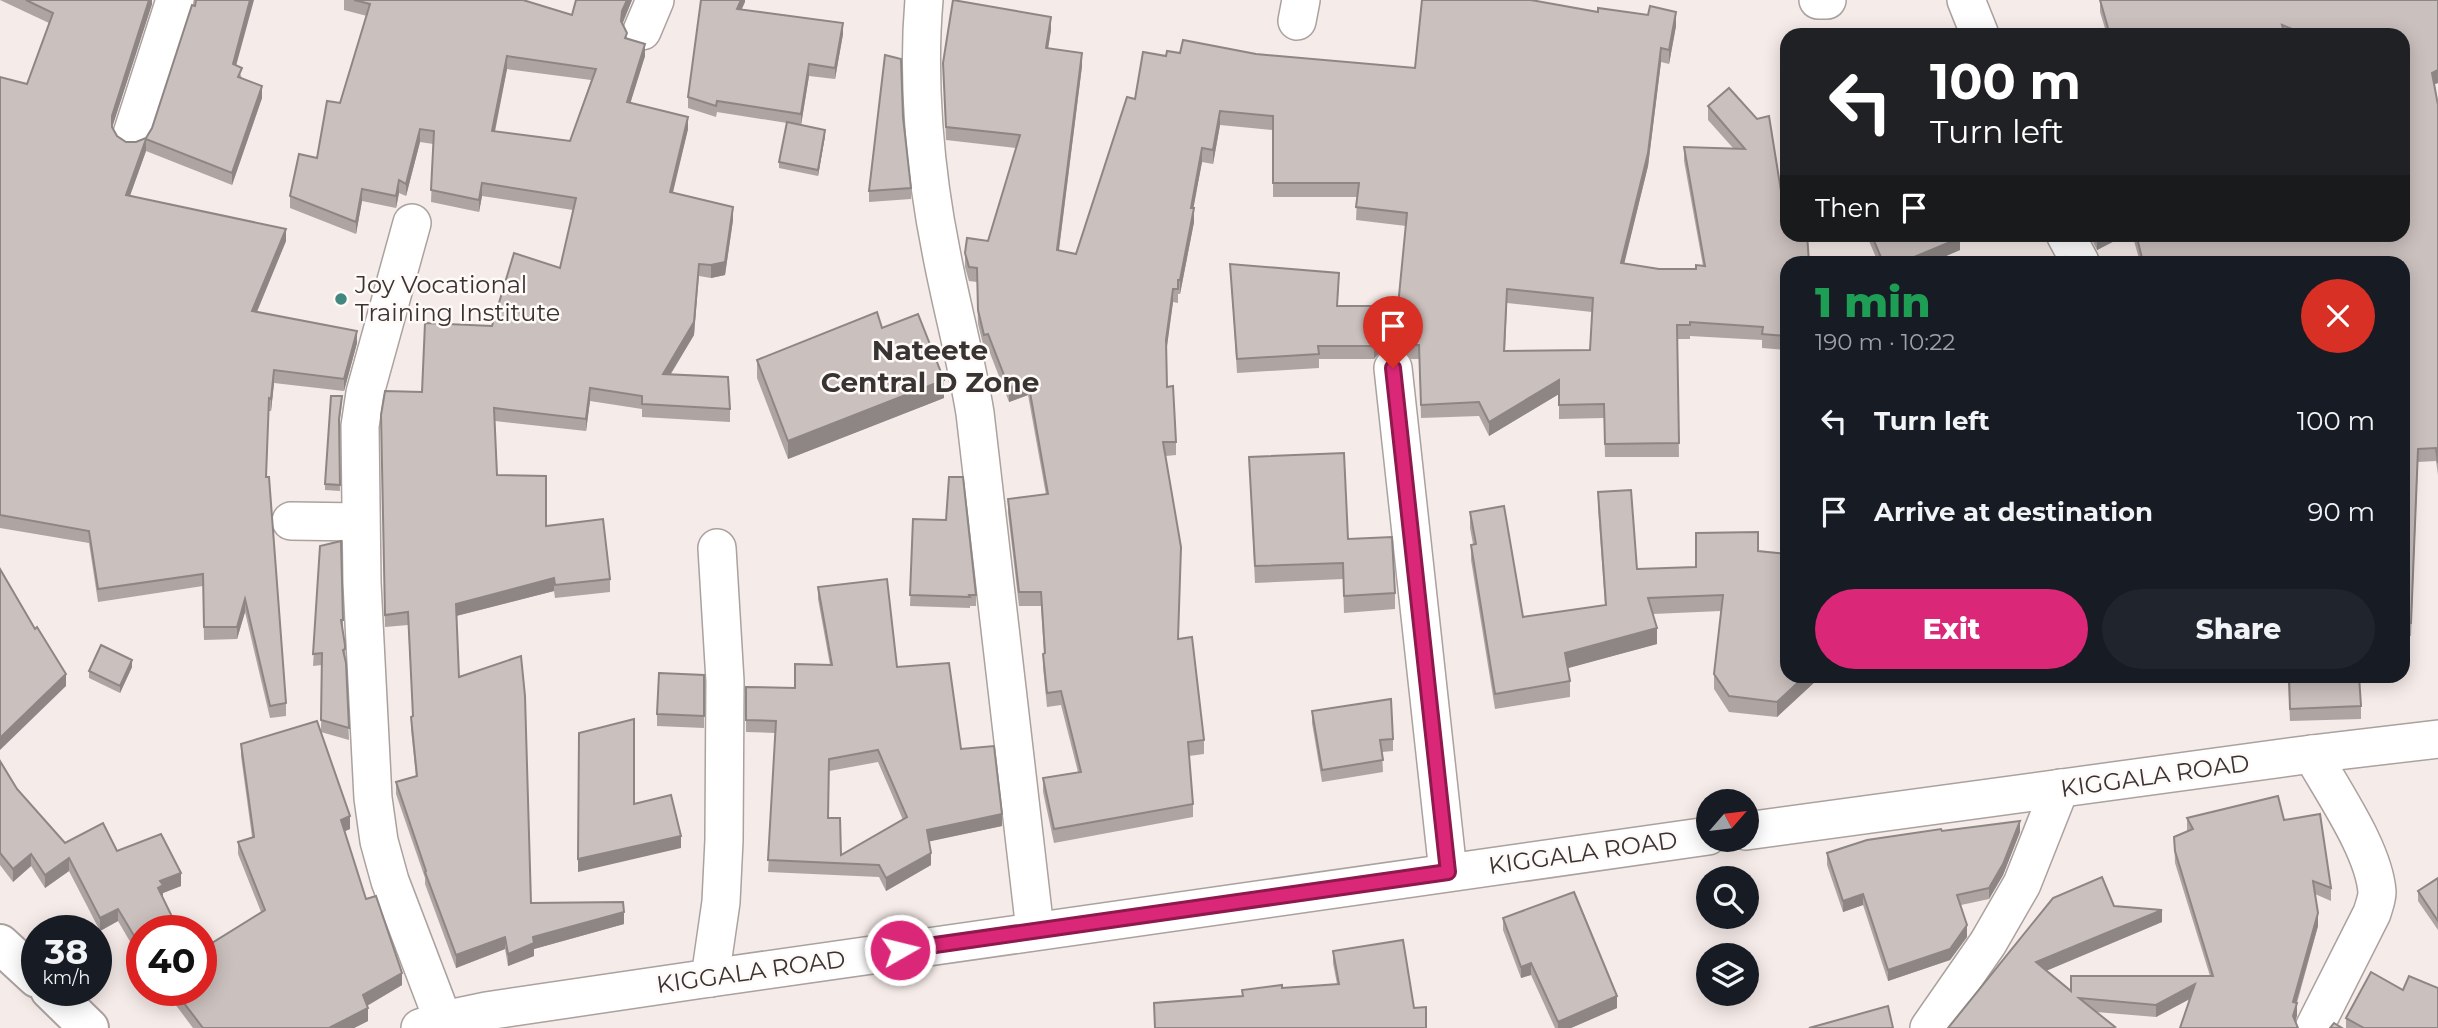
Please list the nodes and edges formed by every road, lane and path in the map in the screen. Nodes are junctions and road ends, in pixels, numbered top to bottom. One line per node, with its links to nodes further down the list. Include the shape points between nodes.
1 (175, 0): 7 (street)
2 (924, 0): 19 (street, via 922,79 931,197 975,413)
3 (1818, 0): 4 (street)
4 (1827, 0)
5 (1966, 0): 6 (street)
6 (1977, 28)
7 (132, 134)
8 (412, 223): 11 (street, via 365,393 360,426)
9 (1393, 368): 18 (street)
10 (291, 521): 11 (street)
11 (360, 522): 24 (street, via 379,841)
12 (718, 548): 22 (street, via 725,681 724,840 721,902)
13 (2438, 739): 14 (street, KIGGALA ROAD)
14 (2312, 754): 15 (street, KIGGALA ROAD); 27 (street, via 2363,846 2377,894 2372,913)
15 (2060, 788): 16 (street, KIGGALA ROAD); 26 (street, via 2022,884)
16 (1759, 829)
17 (1696, 838): 18 (street, KIGGALA ROAD)
18 (1448, 872): 19 (street, KIGGALA ROAD)
19 (1035, 930): 22 (street, KIGGALA ROAD)
20 (0, 944): 21 (main road)
21 (21, 963)
22 (709, 978): 24 (street, KIGGALA ROAD, via 486,1011)
23 (66, 1006): 25 (main road)
24 (431, 1024)
25 (89, 1028)
26 (1929, 1028)
27 (2314, 1028)

